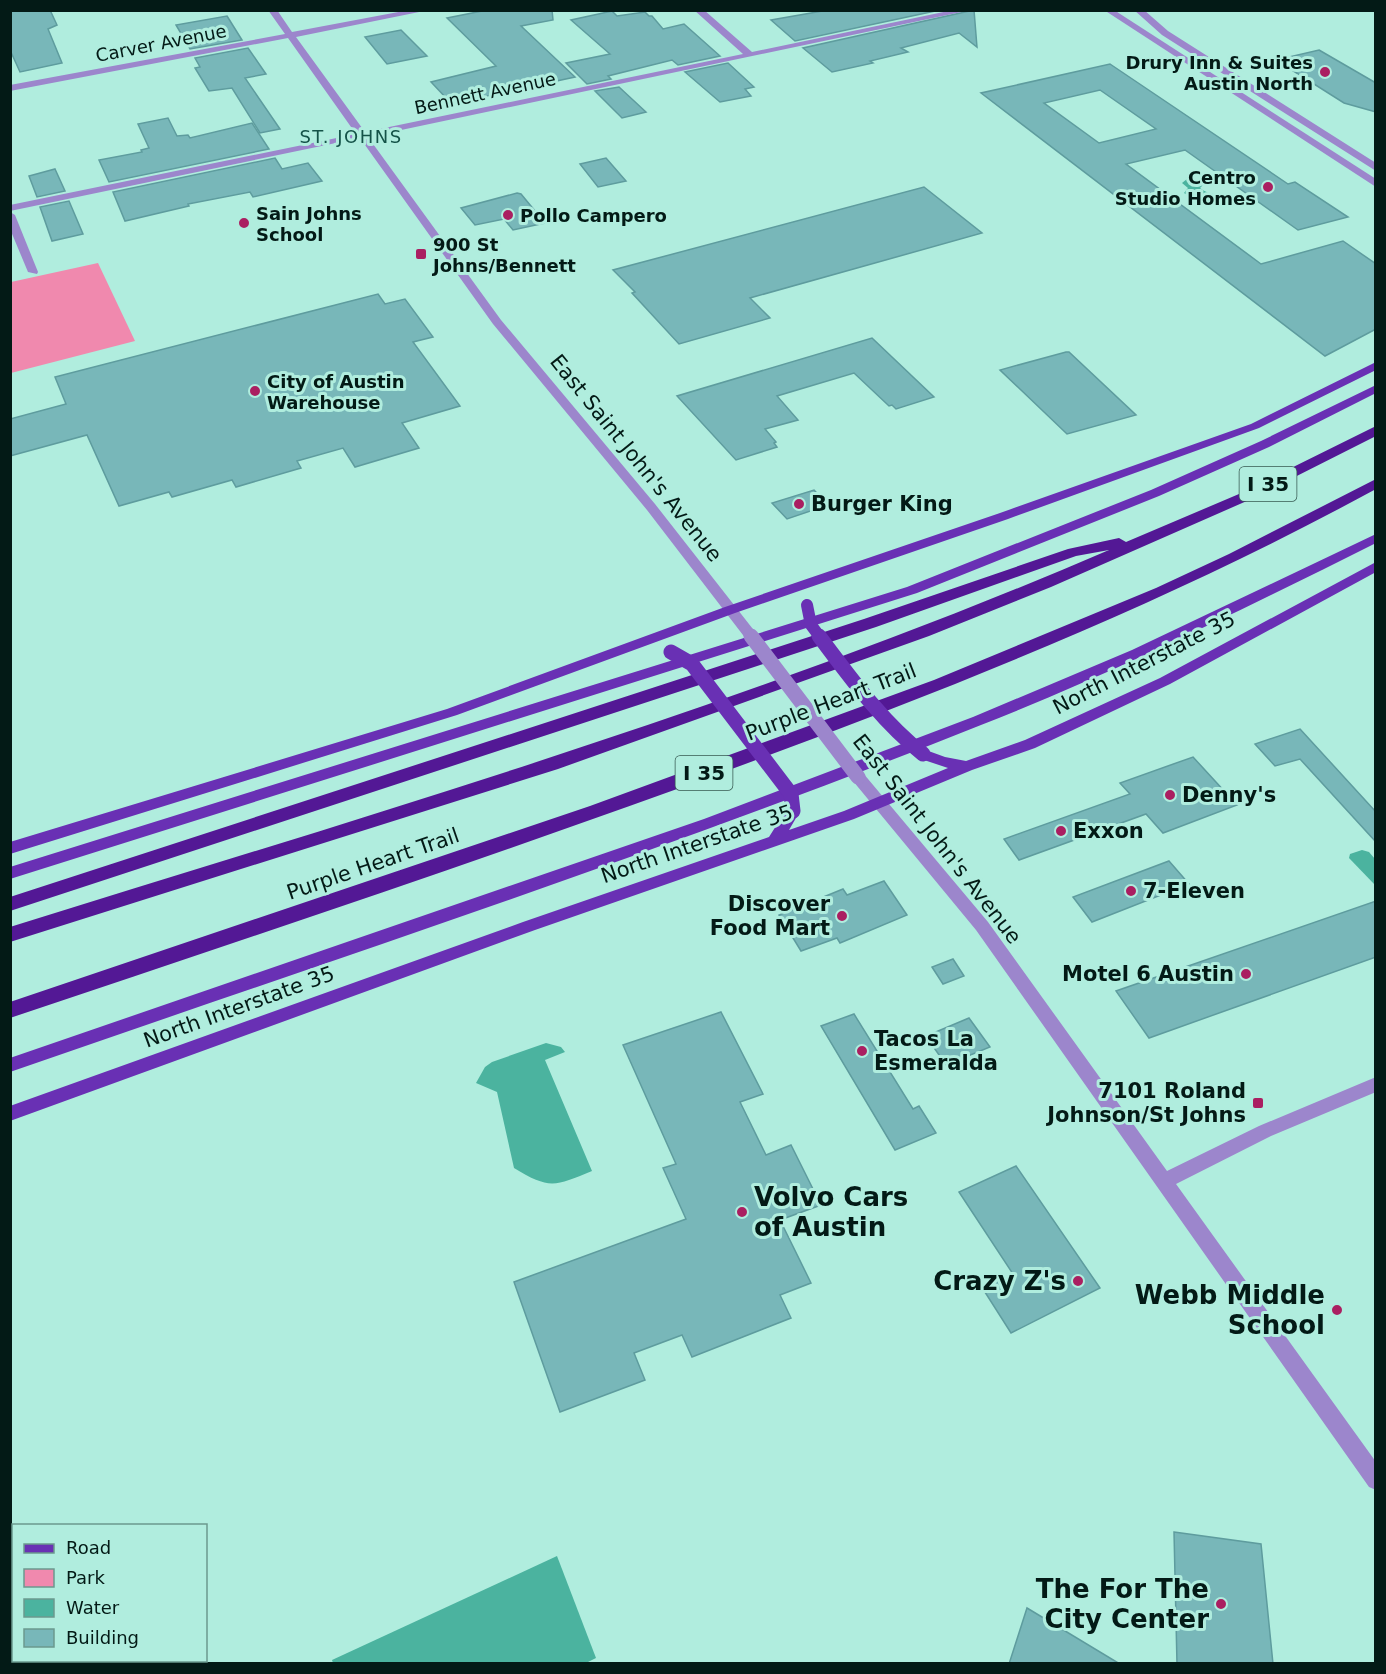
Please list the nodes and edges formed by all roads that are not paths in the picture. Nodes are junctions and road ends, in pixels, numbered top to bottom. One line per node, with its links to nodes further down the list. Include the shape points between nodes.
1 (272, 10): 9 (street, East Saint John's Avenue)
2 (425, 10): 9 (street, Carver Avenue)
3 (698, 10): 10 (street)
4 (967, 10): 10 (street, Bennett Avenue)
5 (1108, 10): 14 (street)
6 (1127, 10): 8 (street)
7 (1138, 10): 8 (street)
8 (1165, 33): 13 (street)
9 (290, 36): 11 (street, Carver Avenue); 12 (street, East Saint John's Avenue)
10 (750, 55): 12 (street, Bennett Avenue)
11 (10, 88)
12 (362, 135): 15 (street, Bennett Avenue); 26 (street, East Saint John's Avenue, via 496,322 651,507)
13 (1376, 168)
14 (1376, 184)
15 (10, 208)
16 (10, 215): 17 (street)
17 (33, 272)
18 (1376, 365): 25 (main road, via 1255,426)
19 (1376, 388): 32 (main road, via 1155,493 912,590)
20 (1376, 430): 22 (highway, Purple Heart Trail / I 35)
21 (1376, 483): 35 (highway, Purple Heart Trail / I 35, via 1204,572 890,704 553,827)
22 (1159, 534): 33 (highway, via 1073,552 870,623); 34 (highway, Purple Heart Trail / I 35, via 923,632 552,765)
23 (1376, 537): 36 (main road, via 1137,653 978,721 709,823)
24 (1376, 566): 28 (main road, North Interstate 35, via 1165,681 1030,744)
25 (828, 577): 26 (main road); 28 (main road, bridge, via 807,605 811,625 904,739 923,754)
26 (730, 610): 27 (main road); 29 (street, East Saint John's Avenue, bridge)
27 (638, 645): 30 (main road, bridge, via 671,652 692,664 790,795 793,811); 31 (main road, via 452,712)
28 (967, 766): 29 (main road, North Interstate 35)
29 (879, 804): 30 (main road, North Interstate 35); 39 (street, East Saint John's Avenue, via 982,926)
30 (774, 842): 38 (main road, North Interstate 35, via 529,926)
31 (10, 848)
32 (10, 873)
33 (10, 904)
34 (10, 935)
35 (10, 1010)
36 (10, 1065)
37 (1376, 1083): 39 (street, via 1265,1131)
38 (10, 1114)
39 (1162, 1182): 40 (street, East Saint John's Avenue)
40 (1376, 1480)

